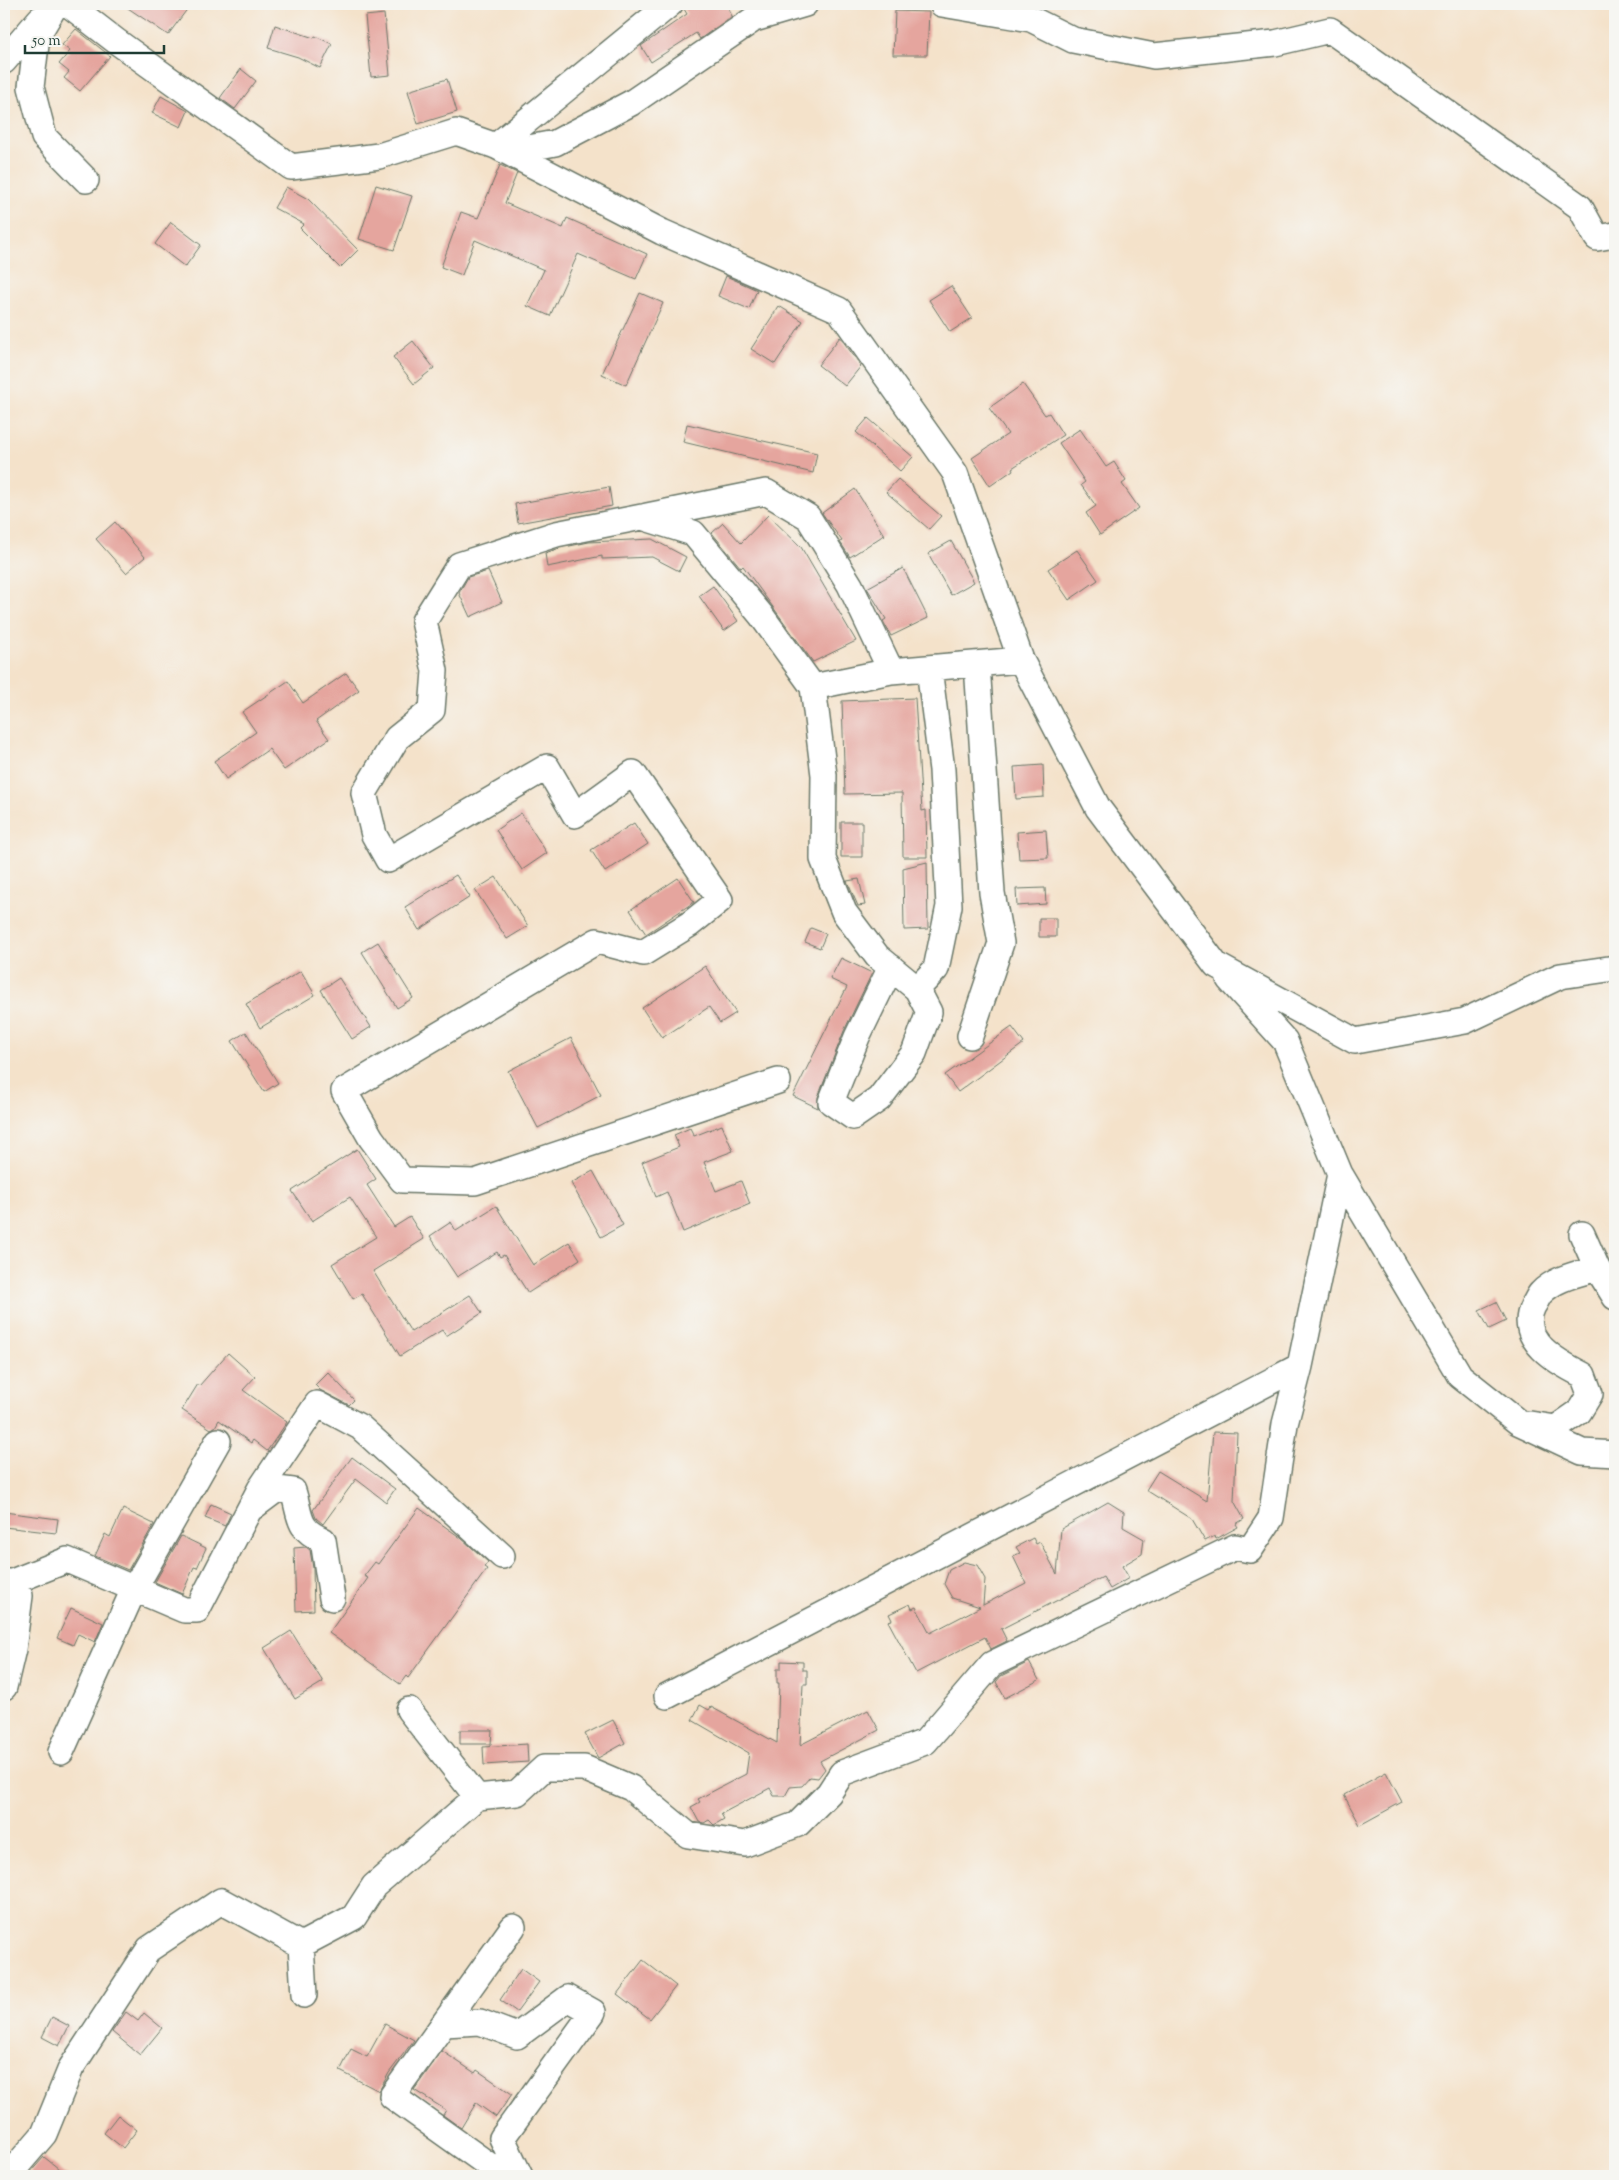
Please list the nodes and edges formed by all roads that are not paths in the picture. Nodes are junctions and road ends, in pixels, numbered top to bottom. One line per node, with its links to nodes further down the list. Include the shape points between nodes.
1 (55, 4): 6 (street); 8 (street, via 37,36 31,87 44,136)
2 (68, 4): 7 (street, via 290,167 379,156 456,132)
3 (670, 4): 7 (street)
4 (805, 4): 7 (street, via 754,20 631,102 555,143)
5 (942, 4): 9 (street, via 1031,19 1073,40 1154,56 1275,43 1330,30 1580,207 1597,238)
6 (4, 61)
7 (502, 149): 11 (street, via 662,232 839,310 955,473)
8 (86, 180)
9 (1615, 235)
10 (642, 517): 14 (street, via 766,492 800,512 808,517 850,585); 15 (street, via 694,533 761,615); 21 (street, via 556,534 459,565 424,621 435,671 432,710 397,738 364,793 374,835 388,860 547,767 575,815 633,773 720,900 690,924 643,953 597,941 344,1091 371,1138 402,1180 475,1182)
11 (1021, 660): 12 (street); 16 (street, via 1098,808)
12 (977, 664): 13 (street); 20 (street, via 992,892 1001,943)
13 (929, 668): 14 (street); 19 (street, via 942,770 950,906 936,969)
14 (891, 671): 15 (street)
15 (813, 687): 17 (street, via 824,775 823,859 844,912 877,956)
16 (1216, 965): 18 (street, via 1355,1041 1465,1021 1560,976); 22 (street, via 1285,1040)
17 (891, 967): 19 (street); 19 (street, via 857,1037 831,1102 853,1117 880,1099 914,1053 929,1012)
18 (1615, 968)
19 (917, 989)
20 (970, 1036)
21 (778, 1081)
22 (1340, 1174): 26 (street); 27 (street, via 1460,1376)
23 (1582, 1234): 24 (street)
24 (1597, 1268): 25 (street); 27 (street, via 1562,1279 1540,1293 1530,1313 1531,1332 1544,1352 1584,1375 1590,1394 1579,1412 1556,1428)
25 (1615, 1296)
26 (1300, 1366): 36 (street); 39 (street, via 1285,1424 1271,1518 1250,1550 1235,1547 992,1664 925,1742 842,1773 829,1793 798,1824 745,1844 688,1835 631,1788 584,1768 544,1768 517,1793)
27 (1518, 1422): 29 (street, via 1582,1452)
28 (218, 1441): 33 (street)
29 (1615, 1454)
30 (248, 1510): 31 (street, via 317,1404 360,1427); 33 (street, via 197,1610 184,1610); 34 (street, via 277,1489 293,1491 299,1521 311,1535 323,1540)
31 (502, 1556)
32 (4, 1583): 33 (street, via 67,1560); 35 (street, via 20,1596)
33 (134, 1589): 38 (street)
34 (332, 1598)
35 (4, 1687)
36 (667, 1696)
37 (409, 1710): 39 (street)
38 (61, 1752)
39 (477, 1797): 41 (street, via 374,1886 354,1916)
40 (513, 1927): 43 (street)
41 (301, 1945): 42 (street); 44 (street, via 221,1901 149,1949 71,2068 44,2134)
42 (304, 1995)
43 (444, 2024): 45 (street, via 392,2096); 46 (street, via 480,2022 517,2036 568,1998 593,2012 502,2138)
44 (8, 2176)
45 (504, 2176)
46 (520, 2176)

